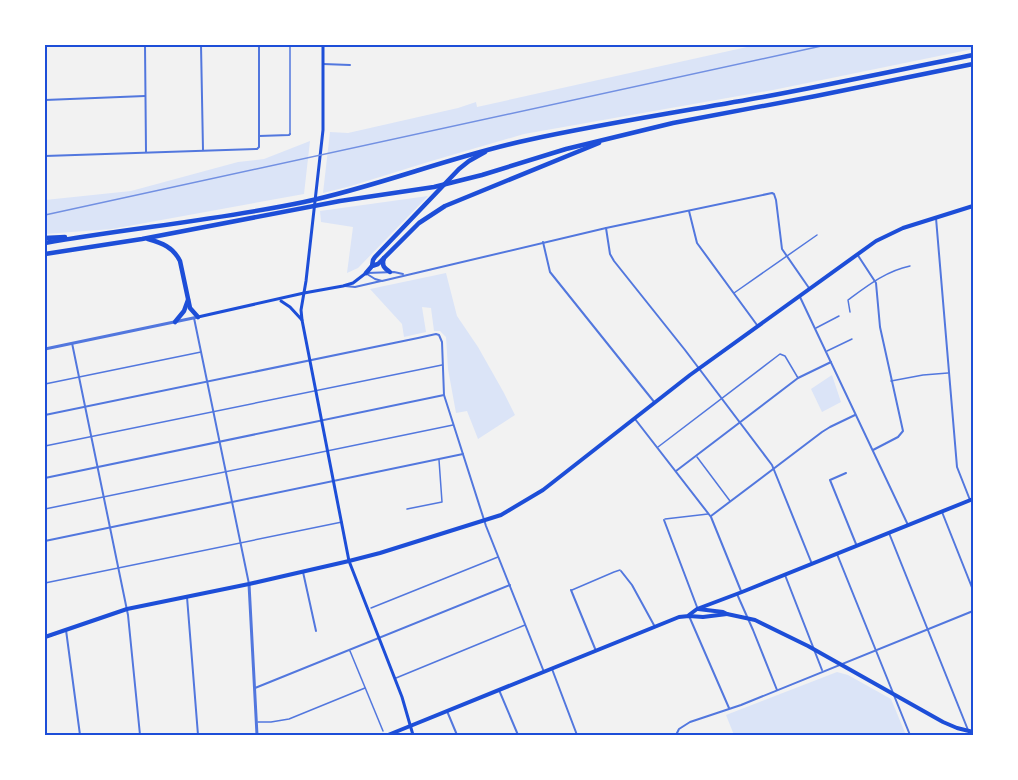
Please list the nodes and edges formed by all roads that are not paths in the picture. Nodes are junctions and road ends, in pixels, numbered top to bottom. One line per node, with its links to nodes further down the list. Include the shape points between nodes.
1 (144, 45): 10 (street)
2 (201, 45): 16 (street)
3 (259, 45): 13 (street)
4 (290, 45): 12 (lane)
5 (323, 45): 7 (main road)
6 (973, 55): 15 (highway)
7 (323, 64): 9 (street); 42 (main road, via 323,130)
8 (973, 64): 14 (highway, via 682,121)
9 (350, 65)
10 (146, 96): 11 (street); 17 (street)
11 (45, 100)
12 (290, 134): 13 (street)
13 (259, 136): 16 (street, via 259,147 255,149)
14 (607, 140): 26 (highway, via 434,187); 31 (highway, via 445,206 419,223)
15 (491, 148): 23 (highway, via 304,201); 33 (highway, via 454,174 375,257)
16 (203, 150): 17 (street)
17 (146, 152): 18 (street)
18 (45, 156)
19 (973, 206): 21 (main road)
20 (689, 211): 22 (street); 32 (street, via 774,194 782,249); 43 (street, via 697,243)
21 (936, 217): 30 (main road, via 888,235); 63 (street)
22 (606, 228): 27 (street); 62 (street, via 614,261)
23 (104, 235): 25 (highway); 28 (highway)
24 (817, 235): 32 (lane)
25 (45, 238)
26 (142, 238): 29 (highway); 45 (highway, via 165,245 177,255)
27 (543, 242): 37 (street); 72 (street, via 550,272)
28 (45, 243)
29 (45, 254)
30 (857, 254): 39 (street); 41 (main road)
31 (386, 256): 33 (highway); 35 (highway, via 382,262)
32 (787, 257): 41 (street); 43 (lane)
33 (372, 266): 36 (highway)
34 (910, 266): 39 (lane)
35 (390, 272): 36 (street); 37 (street)
36 (366, 273): 38 (street); 40 (main road)
37 (406, 274): 38 (street)
38 (382, 281): 40 (street)
39 (875, 281): 47 (lane, via 848,300); 66 (street)
40 (343, 286): 42 (main road)
41 (809, 288): 44 (main road)
42 (304, 293): 46 (main road); 50 (main road)
43 (734, 293): 52 (street)
44 (799, 296): 52 (main road); 53 (street)
45 (188, 300): 49 (highway); 51 (highway)
46 (279, 300): 49 (main road); 50 (main road)
47 (850, 312)
48 (839, 316): 53 (lane)
49 (196, 317): 51 (street); 58 (street)
50 (302, 320): 59 (main road)
51 (175, 322): 55 (street)
52 (757, 326): 62 (main road)
53 (815, 329): 57 (street)
54 (852, 339): 57 (lane)
55 (72, 343): 56 (street); 64 (street)
56 (45, 349)
57 (826, 351): 60 (street)
58 (201, 352): 64 (lane); 67 (street)
59 (309, 360): 61 (street, via 436,334 441,338); 67 (street); 69 (main road)
60 (831, 362): 65 (street); 75 (street)
61 (443, 365): 69 (lane); 70 (street)
62 (699, 369): 71 (street); 72 (main road)
63 (949, 373): 66 (lane); 98 (street, via 957,467)
64 (79, 377): 68 (lane); 73 (street)
65 (798, 378): 71 (lane, via 780,354); 79 (street)
66 (891, 381): 85 (street, via 903,432)
67 (208, 382): 73 (street); 74 (street)
68 (45, 384)
69 (315, 391): 74 (lane); 78 (main road)
70 (444, 395): 78 (street); 80 (street)
71 (722, 399): 79 (street); 84 (lane)
72 (655, 403): 77 (main road)
73 (85, 407): 76 (street); 81 (street)
74 (214, 412): 81 (lane); 82 (street)
75 (856, 414): 85 (street); 91 (street, via 830,427)
76 (45, 415)
77 (635, 418): 84 (street); 105 (main road, via 539,493 501,515)
78 (321, 421): 82 (street); 86 (main road)
79 (739, 423): 88 (street); 91 (street)
80 (454, 425): 86 (lane); 87 (street)
81 (91, 437): 83 (lane); 90 (street)
82 (220, 442): 90 (street); 93 (street)
83 (45, 446)
84 (658, 448): 92 (street)
85 (873, 450): 108 (street)
86 (328, 451): 93 (lane); 96 (main road)
87 (463, 454): 89 (street); 105 (street)
88 (696, 456): 92 (street); 99 (lane)
89 (439, 459): 96 (street); 102 (lane, via 442,502)
90 (97, 467): 95 (street); 97 (street)
91 (773, 468): 99 (street); 117 (street)
92 (676, 471): 104 (street)
93 (226, 472): 97 (lane); 100 (street)
94 (846, 473): 113 (street, via 830,480)
95 (45, 478)
96 (334, 480): 100 (street); 107 (main road)
97 (104, 497): 101 (lane); 109 (street)
98 (971, 499): 103 (main road)
99 (730, 501): 104 (street)
100 (232, 502): 109 (street); 112 (street)
101 (45, 509)
102 (407, 509)
103 (942, 512): 108 (main road); 125 (street)
104 (710, 515): 106 (lane); 127 (street)
105 (484, 520): 115 (street); 116 (main road)
106 (664, 520): 131 (street)
107 (342, 522): 112 (lane); 116 (main road)
108 (908, 525): 110 (main road)
109 (110, 527): 111 (street); 118 (street)
110 (889, 533): 113 (main road); 138 (street)
111 (45, 541)
112 (241, 543): 118 (lane); 123 (street)
113 (857, 546): 114 (main road)
114 (837, 554): 117 (main road); 143 (street)
115 (499, 557): 124 (street); 129 (lane)
116 (349, 561): 120 (main road); 142 (main road)
117 (812, 564): 121 (main road)
118 (118, 569): 122 (lane); 130 (street)
119 (621, 571): 126 (lane); 137 (street)
120 (303, 572): 123 (main road); 140 (street)
121 (785, 575): 127 (main road); 146 (street)
122 (45, 583)
123 (249, 584): 128 (main road); 152 (street)
124 (510, 585): 136 (street); 142 (street)
125 (973, 590)
126 (571, 591): 145 (street)
127 (739, 593): 131 (main road); 135 (street)
128 (187, 597): 130 (main road); 165 (street)
129 (371, 608)
130 (127, 609): 139 (main road); 164 (street)
131 (697, 609): 133 (main road); 134 (main road)
132 (973, 611): 138 (street)
133 (727, 614): 134 (main road, via 698,618); 135 (main road)
134 (689, 615): 137 (main road); 157 (street)
135 (748, 618): 146 (main road); 155 (street)
136 (525, 624): 149 (street); 151 (lane)
137 (655, 627): 145 (main road)
138 (928, 629): 143 (street); 162 (street)
139 (66, 630): 141 (main road); 163 (street)
140 (316, 631)
141 (45, 637)
142 (378, 639): 144 (street); 151 (main road)
143 (876, 650): 147 (street); 156 (street)
144 (350, 651): 152 (street); 153 (lane)
145 (596, 651): 148 (main road)
146 (815, 651): 147 (main road); 150 (street)
147 (841, 665): 150 (street); 156 (main road)
148 (552, 669): 149 (main road); 171 (street)
149 (544, 672): 154 (main road)
150 (823, 672): 155 (street)
151 (394, 678): 160 (main road)
152 (255, 688): 159 (street)
153 (365, 688): 159 (lane, via 289,719); 161 (lane)
154 (499, 690): 158 (main road); 170 (street)
155 (777, 690): 157 (street)
156 (894, 696): 162 (main road); 173 (street)
157 (729, 708): 172 (street, via 684,726)
158 (447, 711): 160 (main road); 169 (street)
159 (256, 722): 166 (street)
160 (410, 726): 167 (main road); 168 (main road)
161 (383, 731)
162 (971, 733)
163 (80, 735)
164 (140, 735)
165 (198, 735)
166 (257, 735)
167 (390, 735)
168 (412, 735)
169 (457, 735)
170 (518, 735)
171 (578, 735)
172 (676, 735)
173 (910, 735)

